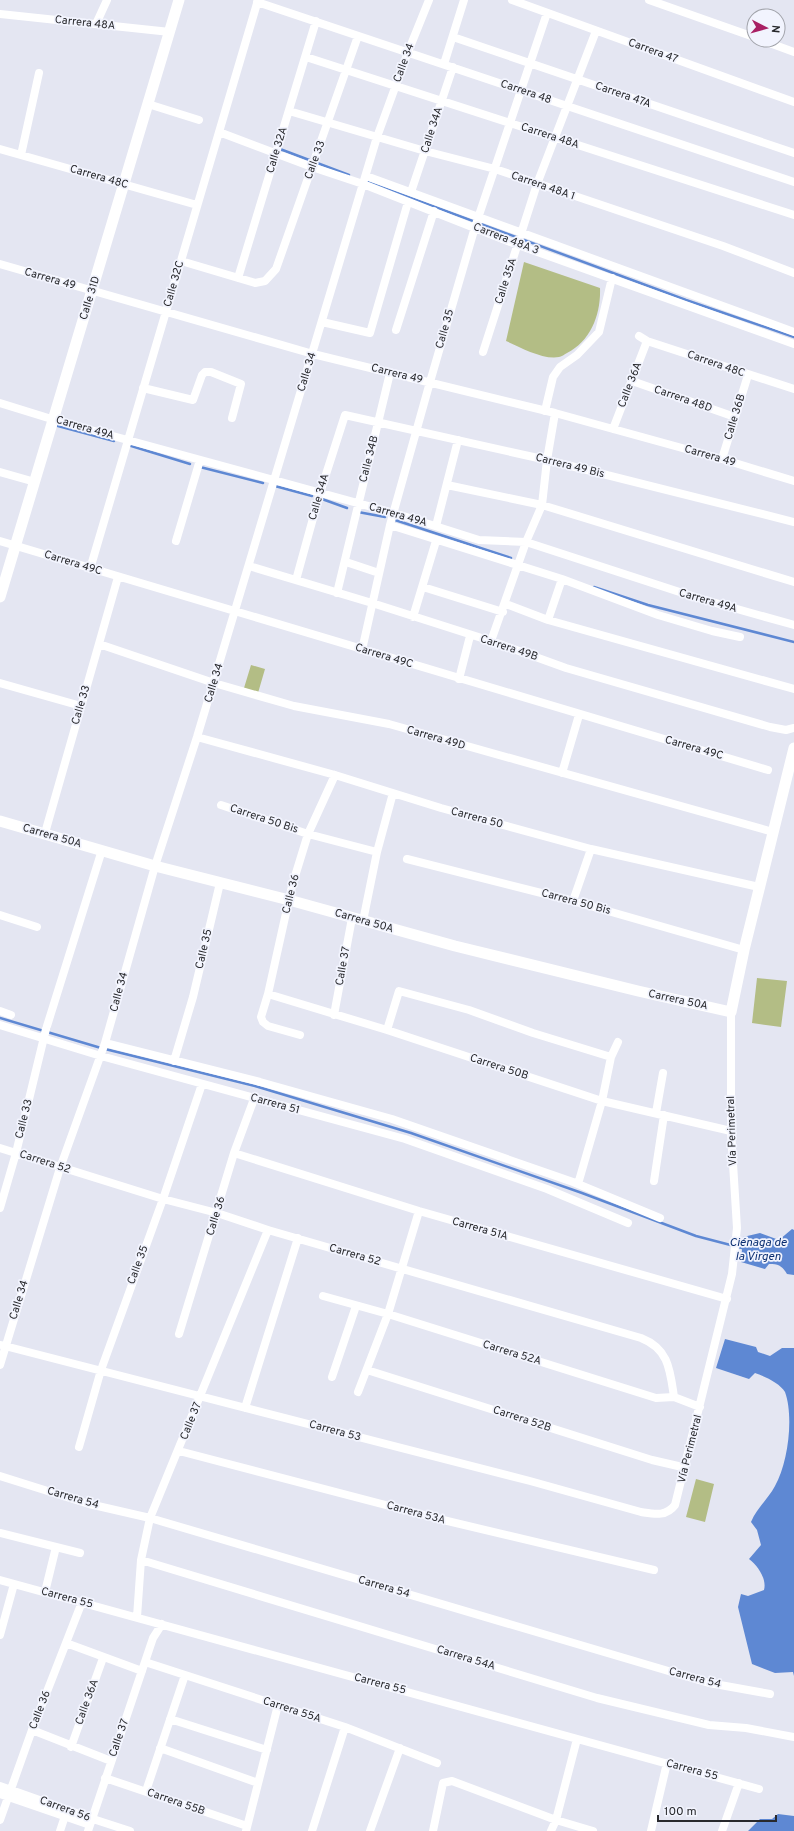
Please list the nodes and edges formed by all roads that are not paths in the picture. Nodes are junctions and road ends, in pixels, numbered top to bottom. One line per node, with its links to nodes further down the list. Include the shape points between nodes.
1 (107, 0): 11 (street)
2 (180, 0): 13 (street, Calle 31D)
3 (429, 0): 18 (street, Calle 34)
4 (464, 0): 16 (street)
5 (512, 0): 8 (street, Carrera 47)
6 (649, 0): 14 (street)
7 (258, 1): 10 (street, Carrera 48); 37 (street, Calle 32C)
8 (547, 13): 12 (street, Carrera 47); 21 (street, Calle 35)
9 (0, 14): 11 (street, Carrera 48A)
10 (316, 21): 15 (street, Carrera 48); 20 (street, Calle 32A)
11 (96, 24): 13 (street, Carrera 48A)
12 (596, 31): 26 (street, Calle 35A); 30 (street, Carrera 47)
13 (170, 32): 31 (street, Calle 31D)
14 (746, 34)
15 (358, 36): 18 (street, Carrera 48); 24 (street, Calle 33)
16 (453, 37): 21 (street, Carrera 47A); 22 (street)
17 (783, 48): 19 (street)
18 (408, 52): 22 (street, Carrera 48); 27 (street, Calle 34)
19 (794, 52)
20 (306, 57): 24 (street, Carrera 48A); 33 (street, Calle 32A)
21 (530, 63): 26 (street, Carrera 47A); 28 (street, Calle 35)
22 (444, 64): 23 (street, Carrera 48)
23 (453, 67): 28 (street, Carrera 48); 29 (street, Calle 34A)
24 (347, 70): 27 (street, Carrera 48A); 35 (street, Calle 33)
25 (39, 73): 44 (street)
26 (576, 79): 32 (street, Calle 35A); 42 (street, Carrera 47A)
27 (395, 86): 29 (street, Carrera 48A); 38 (street, Calle 34)
28 (521, 90): 32 (street, Carrera 48); 36 (street, Calle 35)
29 (442, 101): 36 (street, Carrera 48A); 41 (street, Calle 34A)
30 (794, 102)
31 (148, 104): 34 (street); 49 (street, Calle 31D)
32 (566, 105): 39 (street, Calle 35A); 48 (street, Carrera 48)
33 (289, 111): 35 (street, Carrera 48A 1); 43 (street, Calle 32A)
34 (199, 120)
35 (328, 123): 38 (street, Carrera 48A 1); 45 (street, Calle 33)
36 (511, 123): 39 (street, Carrera 48A); 46 (street, Calle 35)
37 (219, 132): 43 (street, Carrera 48A 3); 54 (street, Calle 32C)
38 (377, 137): 41 (street, Carrera 48A 1); 47 (street, Calle 34)
39 (554, 137): 51 (street, Calle 35A); 56 (street, Carrera 48A)
40 (0, 149): 44 (street, Carrera 48C)
41 (425, 151): 46 (street, Carrera 48A 1); 52 (street, Calle 34A)
42 (794, 153)
43 (276, 154): 45 (street, Carrera 48A 3); 62 (street, Calle 32A)
44 (21, 155): 49 (street, Carrera 48C)
45 (312, 167): 50 (street, Carrera 48A 3); 62 (street, Calle 33, via 276,269 265,281 255,283)
46 (495, 169): 51 (street, Carrera 48A 1); 57 (street, Calle 35)
47 (366, 176): 50 (street, Calle 34); 52 (street)
48 (794, 182)
49 (124, 184): 54 (street, Carrera 48C); 64 (street, Calle 31D)
50 (363, 184): 53 (street, Carrera 48A 3); 66 (street, Calle 34)
51 (537, 184): 58 (street, Calle 35A); 61 (street, Carrera 48A 1, via 723,246)
52 (412, 192): 57 (street)
53 (408, 202): 55 (street, Carrera 48A 3); 66 (street, via 370,333)
54 (197, 205): 59 (street, Calle 32C)
55 (434, 211): 57 (street, Carrera 48A 3); 67 (street)
56 (794, 215)
57 (477, 222): 58 (street); 58 (street, Carrera 48A 3); 76 (street, Calle 35)
58 (520, 238): 63 (street, Carrera 48A 3); 68 (street); 71 (street, Calle 35A)
59 (181, 261): 62 (street); 65 (street, Calle 32C)
60 (0, 264): 64 (street, Carrera 49)
61 (794, 273)
62 (238, 278)
63 (612, 278): 70 (street, Carrera 48A 3); 80 (street, via 598,332 577,355 560,367 553,377)
64 (92, 291): 65 (street, Carrera 49); 85 (street, Calle 31D)
65 (166, 313): 72 (street, Carrera 49); 77 (street, Calle 32C)
66 (322, 322): 72 (street, Calle 34)
67 (396, 330)
68 (794, 332)
69 (643, 339): 74 (street, Carrera 48C); 75 (street, Calle 36A)
70 (794, 344)
71 (483, 352)
72 (313, 354): 73 (street, Carrera 49); 95 (street, Calle 34)
73 (390, 373): 76 (street, Carrera 49); 86 (street, Calle 34B)
74 (748, 375): 78 (street, Carrera 48C); 83 (street, Calle 36B)
75 (632, 381): 83 (street, Carrera 48D); 87 (street, Calle 36A)
76 (430, 382): 80 (street, Carrera 49); 88 (street, Calle 35)
77 (143, 388): 84 (street, via 193,400 202,375 211,372 241,384); 89 (street, Calle 32C)
78 (794, 389)
79 (0, 403): 85 (street, Carrera 49A)
80 (545, 411): 81 (street, Carrera 49)
81 (555, 413): 87 (street, Carrera 49); 93 (street)
82 (345, 415): 86 (street, Carrera 49 Bis); 99 (street, Calle 34A)
83 (735, 417): 91 (street, Calle 36B)
84 (232, 418)
85 (53, 419): 89 (street, Carrera 49A); 97 (street, Calle 31D)
86 (379, 422): 88 (street, Carrera 49 Bis); 100 (street, Calle 34B)
87 (613, 429): 91 (street, Carrera 49)
88 (417, 430): 90 (street, Carrera 49 Bis); 102 (street, Calle 35)
89 (128, 440): 92 (street, Carrera 49A); 114 (street, Calle 32C)
90 (458, 440): 93 (street, Carrera 49 Bis); 98 (street)
91 (722, 459): 96 (street, Carrera 49)
92 (200, 460): 95 (street, Carrera 49A); 107 (street)
93 (547, 460): 101 (street); 103 (street, Carrera 49 Bis)
94 (0, 472): 97 (street)
95 (274, 480): 99 (street, Carrera 49A); 112 (street, Calle 34)
96 (794, 481)
97 (34, 482): 110 (street, Calle 31D)
98 (447, 485): 101 (street); 105 (street)
99 (320, 493): 100 (street, Carrera 49A); 118 (street, Calle 34A)
100 (358, 503): 102 (street, Carrera 49A); 111 (street, Calle 34B)
101 (542, 505): 109 (street); 119 (street)
102 (394, 513): 104 (street, Calle 35); 105 (street, Carrera 49A)
103 (794, 522)
104 (390, 526): 108 (street); 115 (street, Calle 35)
105 (436, 526): 109 (street, Carrera 49A, via 479,540)
106 (0, 541): 110 (street, Carrera 49C)
107 (176, 541)
108 (436, 541): 113 (street); 120 (street)
109 (526, 542): 113 (street); 128 (street, Carrera 49A, via 698,598)
110 (15, 546): 114 (street, Carrera 49C); 122 (street, Calle 31D)
111 (346, 562): 115 (street); 121 (street, Calle 34B)
112 (249, 566): 118 (street, Carrera 49B); 125 (street, Calle 34)
113 (517, 566): 117 (street); 124 (street)
114 (90, 568): 116 (street, Carrera 49C)
115 (379, 572): 123 (street, Calle 35)
116 (118, 577): 125 (street, Carrera 49C); 132 (street, Calle 33)
117 (562, 579): 127 (street); 130 (street, via 658,616)
118 (296, 580): 121 (street, Carrera 49B)
119 (794, 582)
120 (422, 587): 124 (street); 126 (street)
121 (337, 592): 123 (street, Carrera 49B)
122 (0, 597)
123 (372, 603): 126 (street, Carrera 49B); 133 (street, Calle 35)
124 (504, 608): 127 (street); 131 (street)
125 (235, 612): 133 (street, Carrera 49C); 136 (street, Calle 34)
126 (413, 616): 129 (street, Carrera 49B)
127 (548, 620): 137 (street)
128 (794, 625)
129 (470, 636): 131 (street, Carrera 49B); 134 (street)
130 (740, 637)
131 (491, 641): 140 (street, Carrera 49B, via 566,668 770,727 786,730)
132 (99, 644): 136 (street, Carrera 49D); 138 (street, Calle 33)
133 (362, 650): 134 (street, Carrera 49C)
134 (459, 679): 139 (street, Carrera 49C)
135 (0, 682): 138 (street)
136 (214, 683): 141 (street, Calle 34); 144 (street, Carrera 49D, via 294,706 389,724)
137 (794, 689)
138 (81, 706): 150 (street, Calle 33)
139 (580, 715): 143 (street, Carrera 49C); 144 (street)
140 (794, 728)
141 (197, 737): 145 (street, Carrera 50); 156 (street, Calle 34)
142 (794, 748): 149 (street, Vía Perimetral)
143 (768, 770)
144 (562, 773): 149 (street, Carrera 49D)
145 (335, 775): 146 (street, Carrera 50); 151 (street, Calle 36)
146 (393, 793): 152 (street, Carrera 50); 154 (street)
147 (221, 805): 151 (street, Carrera 50 Bis)
148 (0, 821): 150 (street, Carrera 50A)
149 (773, 832): 158 (street, Vía Perimetral)
150 (45, 834): 153 (street, Carrera 50A)
151 (308, 834): 154 (street, Carrera 50 Bis); 159 (street, Calle 36)
152 (591, 849): 158 (street, Carrera 50); 160 (street)
153 (102, 850): 156 (street, Carrera 50A); 173 (street, Calle 33)
154 (377, 852): 163 (street)
155 (407, 859): 160 (street, Carrera 50 Bis)
156 (154, 866): 157 (street, Carrera 50A); 176 (street, Calle 34)
157 (220, 883): 159 (street, Carrera 50A); 178 (street, Calle 35, via 193,997)
158 (759, 887): 165 (street, Vía Perimetral)
159 (289, 900): 162 (street, Carrera 50A); 166 (street, Calle 36)
160 (573, 901): 165 (street, Carrera 50 Bis)
161 (0, 915): 164 (street)
162 (352, 918): 163 (street, Carrera 50A); 170 (street, Calle 37)
163 (363, 921): 168 (street, Carrera 50A, via 546,970)
164 (37, 927)
165 (744, 950): 168 (street, Vía Perimetral)
166 (268, 994): 170 (street, Carrera 50B); 174 (street, Calle 36, via 261,1017 262,1022)
167 (0, 1011): 169 (street)
168 (731, 1012): 185 (street, Vía Perimetral)
169 (11, 1015)
170 (334, 1015): 172 (street, Carrera 50B)
171 (0, 1025): 173 (street, Carrera 51)
172 (387, 1030): 177 (street, via 399,991 469,1010); 183 (street, Carrera 50B)
173 (45, 1033): 176 (street, Carrera 51); 187 (street, Calle 33)
174 (300, 1035)
175 (618, 1042): 177 (street)
176 (103, 1050): 178 (street); 181 (street, Carrera 51); 189 (street, Calle 34)
177 (611, 1057): 183 (street)
178 (174, 1061): 179 (street)
179 (201, 1069): 181 (street, Calle 35); 191 (street, via 260,1082 392,1118)
180 (663, 1073): 184 (street)
181 (200, 1083): 182 (street, Carrera 51); 192 (street, Calle 35)
182 (254, 1099): 188 (street, Calle 36); 197 (street, Carrera 51, via 405,1139 547,1189)
183 (602, 1101): 184 (street, Carrera 50B); 191 (street)
184 (660, 1114): 185 (street, Carrera 50B); 190 (street)
185 (731, 1131): 202 (street, Vía Perimetral, via 736,1228)
186 (0, 1148): 187 (street, Carrera 52)
187 (16, 1153): 189 (street, Carrera 52); 193 (street, Calle 33)
188 (234, 1154): 194 (street, Carrera 51A); 195 (street, Calle 36)
189 (60, 1168): 192 (street, Carrera 52); 206 (street, Calle 34)
190 (654, 1181)
191 (578, 1184): 196 (street)
192 (163, 1199): 195 (street, Carrera 52); 208 (street, Calle 35)
193 (0, 1208)
194 (419, 1211): 200 (street); 202 (street, Carrera 51A)
195 (217, 1213): 198 (street, Carrera 52); 205 (street, Calle 36)
196 (660, 1218)
197 (628, 1223)
198 (268, 1230): 199 (street, Carrera 52); 212 (street, Calle 37)
199 (298, 1238): 200 (street, Carrera 52); 215 (street)
200 (401, 1268): 204 (street); 213 (street, Carrera 52, via 651,1342 658,1346 666,1360)
201 (323, 1296): 203 (street, Carrera 52A)
202 (727, 1300): 214 (street, Vía Perimetral)
203 (356, 1306): 204 (street, Carrera 52A); 210 (street)
204 (388, 1314): 209 (street); 213 (street, Carrera 52A, via 656,1398)
205 (179, 1334)
206 (3, 1345): 207 (street, Calle 34); 208 (street, Carrera 53)
207 (0, 1366)
208 (101, 1370): 212 (street, Carrera 53); 216 (street, Calle 35)
209 (367, 1370): 211 (street); 218 (street, Carrera 52B)
210 (332, 1377)
211 (358, 1392)
212 (201, 1396): 215 (street, Carrera 53); 217 (street, Calle 37)
213 (674, 1397): 214 (street, Carrera 52A)
214 (700, 1407): 218 (street, Vía Perimetral)
215 (245, 1408): 220 (street, Carrera 53, via 641,1512 656,1515)
216 (79, 1447)
217 (179, 1451): 221 (street, Calle 37); 226 (street, Carrera 53A, via 443,1520)
218 (681, 1467): 220 (street, Vía Perimetral, via 675,1505)
219 (0, 1476): 221 (street, Carrera 54, via 89,1504)
220 (670, 1511)
221 (150, 1518): 225 (street, Calle 37); 239 (street, Carrera 54, via 709,1683)
222 (0, 1533): 223 (street)
223 (56, 1547): 224 (street); 229 (street)
224 (80, 1553)
225 (142, 1560): 231 (street, Calle 37); 244 (street, Carrera 54A, via 597,1698 709,1725 746,1728)
226 (654, 1570)
227 (0, 1580): 228 (street, Carrera 55)
228 (14, 1584): 229 (street, Carrera 55); 233 (street)
229 (45, 1592): 230 (street, Carrera 55)
230 (82, 1602): 231 (street, Carrera 55); 234 (street, Calle 36)
231 (137, 1617): 232 (street, Carrera 55)
232 (162, 1624): 236 (street, Calle 37, via 153,1638); 245 (street, Carrera 55)
233 (0, 1635)
234 (66, 1643): 235 (street); 243 (street, Calle 36)
235 (103, 1658): 237 (street); 246 (street, Calle 36A)
236 (145, 1662): 237 (street, Calle 37); 238 (street, Carrera 55A)
237 (142, 1671): 250 (street, Calle 37)
238 (185, 1675): 240 (street, Carrera 55A); 241 (street)
239 (770, 1694)
240 (278, 1705): 242 (street, Carrera 55A); 249 (street)
241 (170, 1719): 247 (street); 249 (street)
242 (345, 1727): 248 (street, Carrera 55A); 267 (street)
243 (32, 1730): 246 (street); 259 (street, Calle 36)
244 (794, 1737)
245 (577, 1739): 252 (street, Carrera 55); 262 (street)
246 (71, 1746): 250 (street)
247 (160, 1748): 255 (street); 258 (street)
248 (400, 1748): 251 (street, Carrera 55A); 268 (street)
249 (267, 1750): 255 (street)
250 (111, 1761): 253 (street, Calle 37)
251 (437, 1763)
252 (667, 1764): 254 (street, Carrera 55); 272 (street)
253 (105, 1778): 258 (street, Carrera 55B); 263 (street, Calle 37)
254 (739, 1783): 257 (street, Carrera 55); 273 (street)
255 (258, 1784): 264 (street)
256 (0, 1786): 259 (street, Carrera 56)
257 (759, 1789)
258 (146, 1791): 264 (street, Carrera 55B)
259 (7, 1793): 260 (street, Carrera 56); 261 (street, Calle 36); 263 (street, Carrera 56)
260 (65, 1816): 263 (street, Carrera 56); 265 (street)
261 (0, 1820)
262 (556, 1820): 269 (street, via 452,1781 443,1783); 270 (street); 271 (street)
263 (91, 1824): 266 (street, Carrera 56)
264 (246, 1829)
265 (60, 1831)
266 (130, 1831)
267 (312, 1831)
268 (370, 1831)
269 (433, 1831)
270 (551, 1831)
271 (593, 1831)
272 (651, 1831)
273 (722, 1831)

